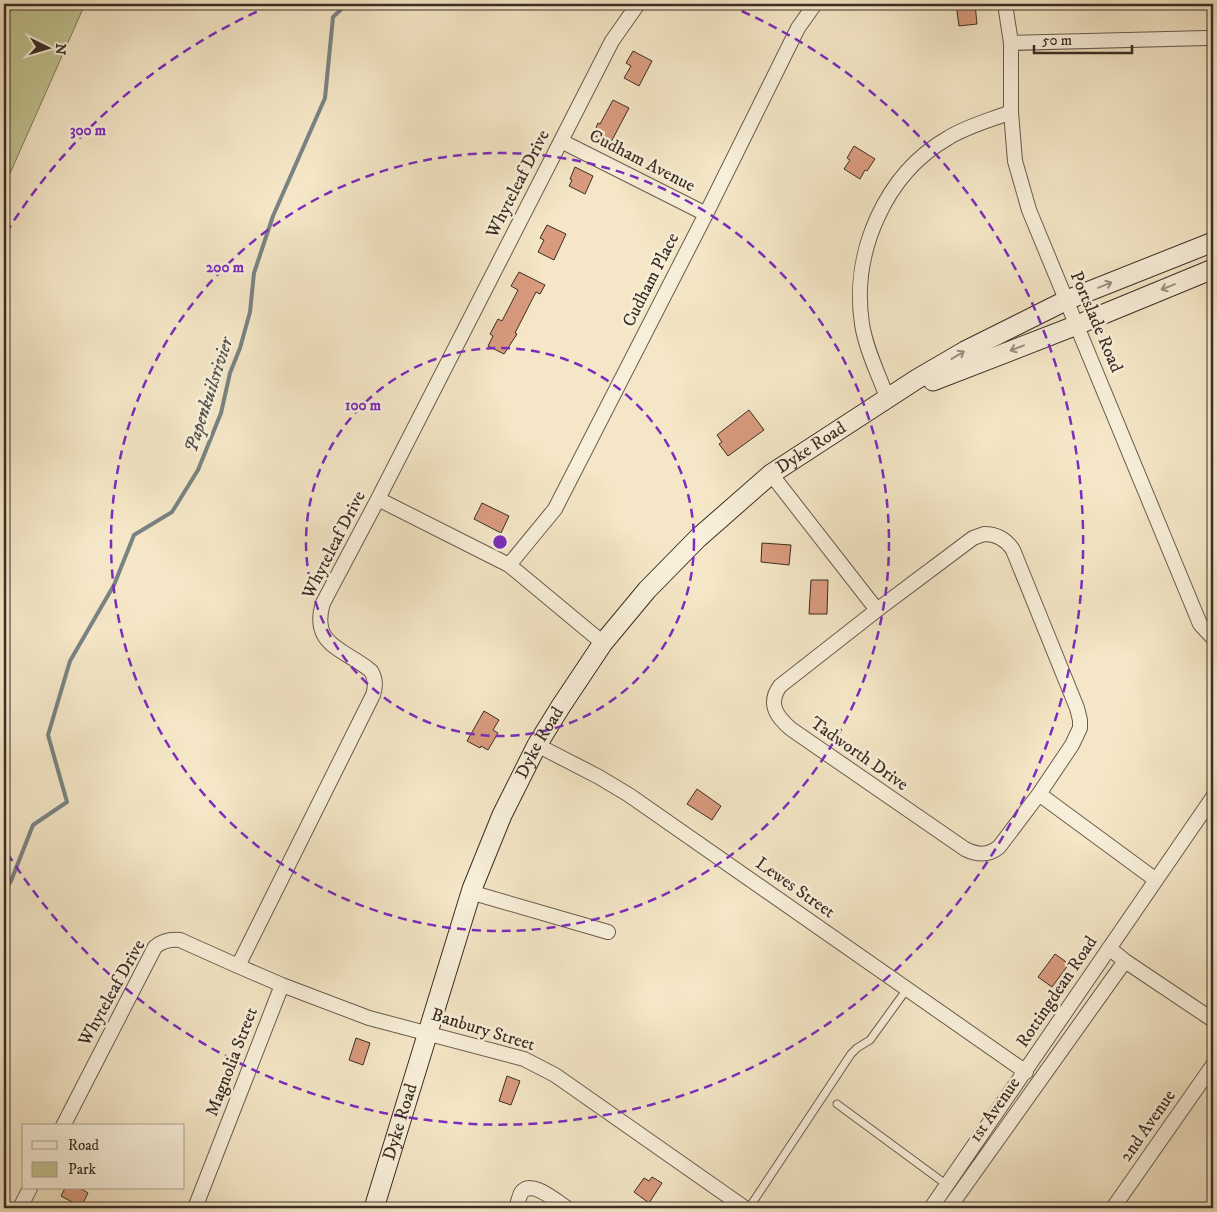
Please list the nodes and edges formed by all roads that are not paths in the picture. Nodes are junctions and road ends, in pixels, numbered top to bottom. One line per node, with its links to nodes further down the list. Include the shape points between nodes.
1 (638, 4): 7 (street, Whyteleaf Drive, via 612,40)
2 (815, 4): 8 (street, Cudham Place, via 798,28)
3 (1005, 4): 5 (street, Portslade Road)
4 (1207, 38): 5 (street)
5 (1011, 43): 6 (street, Portslade Road)
6 (1011, 112): 11 (street, Portslade Road, via 1016,161 1029,210); 13 (street, via 936,145 908,169 878,215 864,263 861,306 865,337)
7 (561, 141): 8 (street, Cudham Avenue); 15 (street, Whyteleaf Drive)
8 (706, 214): 16 (street, Cudham Place, via 555,509)
9 (1213, 242): 11 (street, Dyke Road, one-way to 9)
10 (1213, 269): 12 (street, Dyke Road, one-way to 12)
11 (1067, 300): 12 (street, Portslade Road); 13 (street, Dyke Road, one-way to 11, via 965,351)
12 (1077, 325): 13 (street, Dyke Road, one-way to 13); 18 (street, Portslade Road, via 1200,624)
13 (888, 400): 14 (street, Dyke Road)
14 (771, 474): 17 (street); 19 (street, Dyke Road, via 698,538 647,590)
15 (378, 499): 16 (street); 29 (street, Whyteleaf Drive, via 323,604 320,620 327,641 371,671 375,682 373,695)
16 (508, 565): 19 (street)
17 (877, 610): 21 (street, Tadworth Drive, via 973,538 992,534 1010,545 1078,708 1080,720 1072,745); 21 (street, Tadworth Drive, via 780,686 773,700 782,721 973,854 988,853 999,847)
18 (1213, 638)
19 (603, 643): 20 (street, Dyke Road)
20 (537, 744): 25 (street, Dyke Road, via 502,815); 31 (street, Lewes Street, via 629,795)
21 (1039, 794): 24 (street)
22 (1213, 797): 23 (street, Rottingdean Road)
23 (1208, 815): 24 (street, Rottingdean Road)
24 (1156, 880): 27 (street, Rottingdean Road)
25 (470, 892): 26 (street); 33 (street, Dyke Road)
26 (608, 932)
27 (1109, 948): 28 (street); 35 (street, Rottingdean Road)
28 (1125, 961): 32 (street); 40 (street, 1st Avenue)
29 (238, 966): 30 (street, Banbury Street); 37 (street, Whyteleaf Drive, via 180,940 155,947)
30 (282, 985): 33 (street, Banbury Street, via 369,1018); 42 (street, Magnolia Street)
31 (907, 989): 35 (street, Lewes Street); 47 (lane, via 870,1040 850,1054)
32 (1213, 1020)
33 (429, 1032): 43 (street, Dyke Road); 46 (street, Banbury Street, via 524,1059 555,1075)
34 (1213, 1065): 49 (street, 2nd Avenue)
35 (1026, 1072): 39 (street, Rottingdean Road)
36 (837, 1104): 39 (lane)
37 (64, 1124)
38 (29, 1190): 41 (street)
39 (944, 1190): 40 (street); 48 (street, Rottingdean Road)
40 (955, 1206)
41 (20, 1208)
42 (195, 1208)
43 (374, 1208)
44 (516, 1208): 45 (street, via 522,1192 535,1188)
45 (567, 1208)
46 (745, 1208)
47 (749, 1208)
48 (931, 1208)
49 (1113, 1208)

